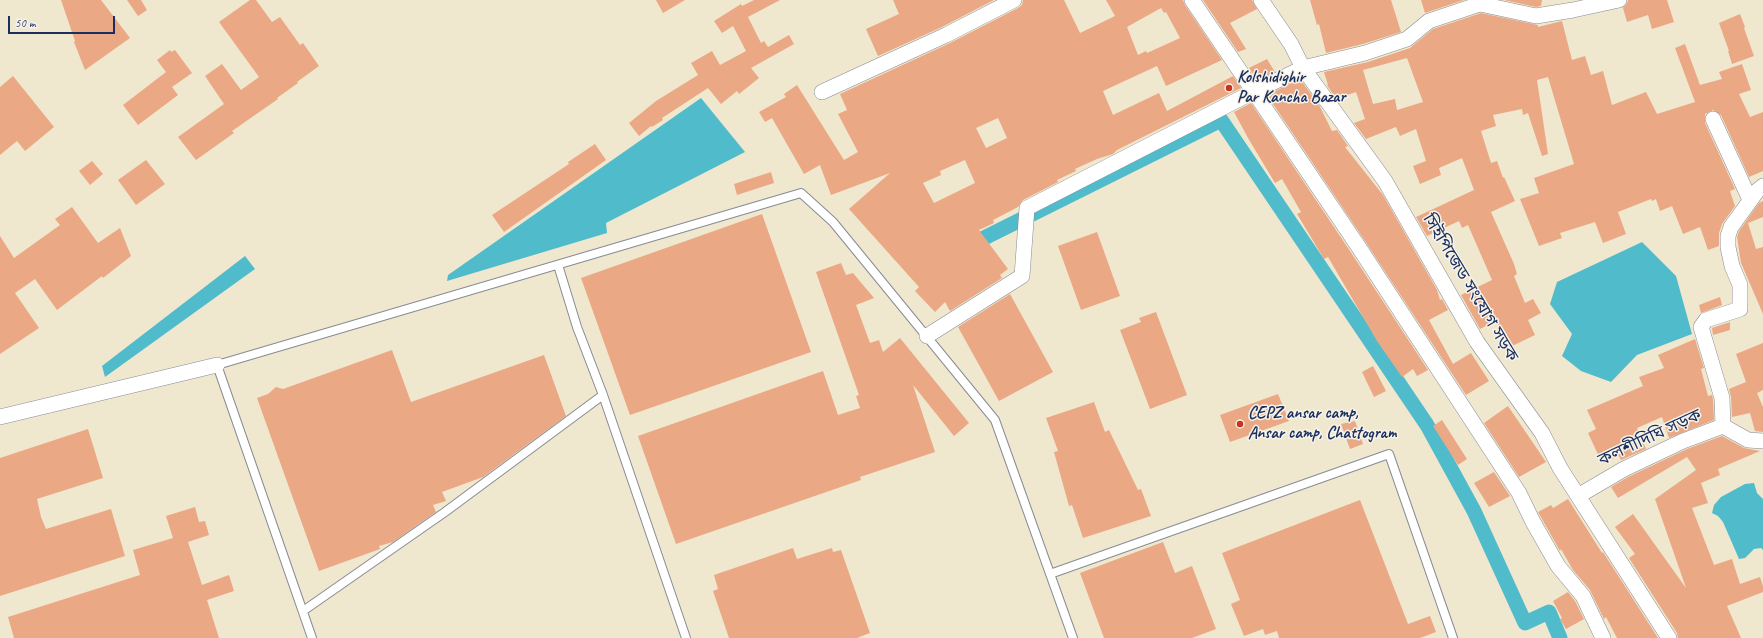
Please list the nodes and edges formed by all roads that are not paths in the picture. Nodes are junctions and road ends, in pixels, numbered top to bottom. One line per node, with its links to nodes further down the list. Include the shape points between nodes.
1 (1014, 0): 6 (street, via 946,35)
2 (1192, 0): 7 (street)
3 (1262, 0): 5 (street, সিইপিজেড সংযোগ সড়ক)
4 (1619, 0): 5 (street, via 1536,16 1480,4 1429,21 1407,39 1365,53)
5 (1303, 68): 7 (street); 18 (street, সিইপিজেড সংযোগ সড়ক, via 1385,181 1477,342 1542,434)
6 (822, 92)
7 (1253, 92): 12 (street, via 1026,208 1022,276); 25 (street, via 1358,246 1519,492 1558,566 1583,596)
8 (1713, 119): 10 (street)
9 (1763, 186): 10 (street, কলশীদিঘি সড়ক)
10 (1750, 200): 16 (street, কলশীদিঘি সড়ক, via 1731,227 1728,236 1732,266 1740,285 1740,309 1706,320 1701,327 1722,398)
11 (558, 265): 12 (lane, via 802,193 834,222); 13 (lane); 14 (lane, via 577,327)
12 (927, 336): 19 (lane, via 995,420)
13 (217, 364): 15 (street); 20 (lane)
14 (603, 395): 20 (lane, via 445,512); 22 (lane)
15 (0, 417)
16 (1723, 426): 17 (street, via 1748,440); 18 (street, কলশীদিঘি সড়ক, via 1683,441 1624,469)
17 (1763, 441)
18 (1578, 496): 26 (street, সিইপিজেড সংযোগ সড়ক)
19 (1050, 574): 23 (lane); 24 (lane, via 1389,454)
20 (302, 611): 21 (lane)
21 (312, 638)
22 (686, 638)
23 (1073, 638)
24 (1453, 638)
25 (1603, 638)
26 (1669, 638)

